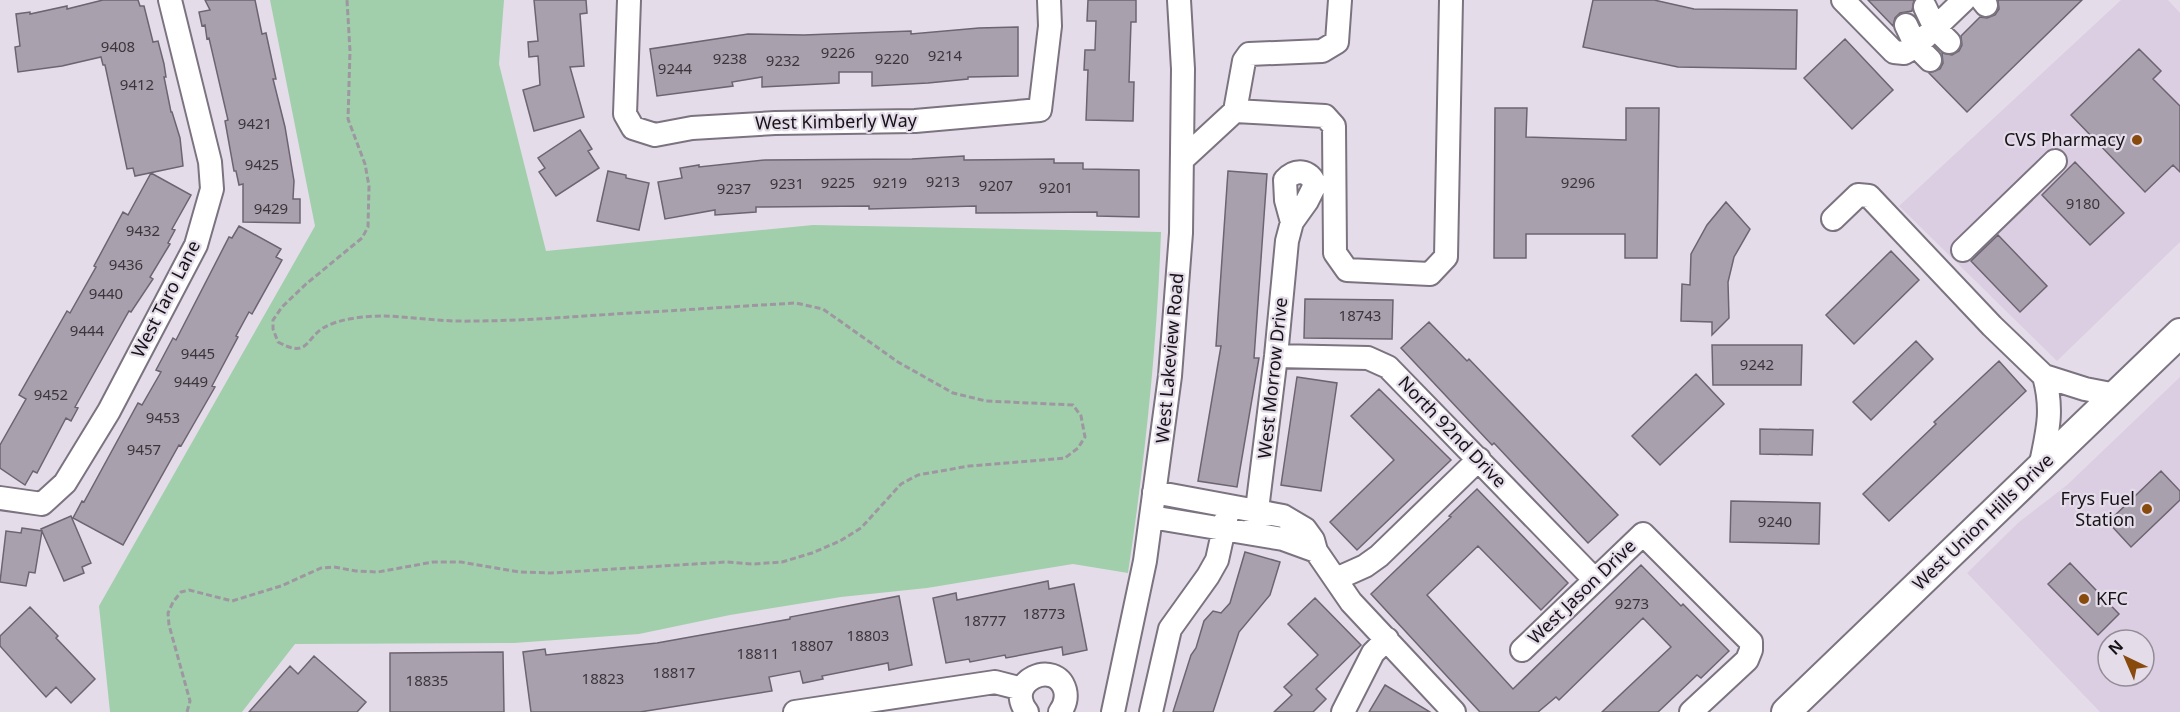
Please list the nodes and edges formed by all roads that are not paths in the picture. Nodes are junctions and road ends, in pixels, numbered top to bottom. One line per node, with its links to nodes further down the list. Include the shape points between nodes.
1 (170, 0): 26 (street, West Taro Lane, via 210,162 212,189 196,245 109,411 65,483 42,504)
2 (629, 0): 3 (street, West Kimberly Way, via 625,114 633,128 655,135 692,128 915,121 1040,110 1050,26)
3 (1049, 0)
4 (1179, 0): 14 (street, West Lakeview Road)
5 (1340, 0): 13 (street, via 1336,42 1322,51 1249,54 1244,61)
6 (1451, 0): 13 (street, via 1446,257 1430,273 1347,270 1335,253 1334,126 1324,116)
7 (1843, 0): 12 (street, via 1894,52)
8 (1967, 6): 11 (street)
9 (1925, 7): 11 (street)
10 (1906, 25): 12 (street)
11 (1942, 35): 12 (street)
12 (1923, 53)
13 (1235, 111): 14 (street)
14 (1182, 160): 25 (street, West Lakeview Road, via 1181,233 1170,376)
15 (2055, 161): 18 (street)
16 (1833, 219): 21 (street, via 1858,195 1869,196)
17 (1292, 222): 20 (street, West Morrow Drive)
18 (1963, 250)
19 (2180, 333): 22 (main road, West Union Hills Drive)
20 (1276, 356): 23 (street, North 92nd Drive, via 1368,358 1388,367); 28 (street, West Morrow Drive)
21 (2044, 376): 22 (street); 24 (street, via 2050,398)
22 (2116, 395): 24 (main road, West Union Hills Drive)
23 (1479, 459): 33 (street, via 1379,556); 34 (street, North 92nd Drive)
24 (2040, 468): 39 (main road, West Union Hills Drive)
25 (1154, 492): 27 (street); 29 (street, West Lakeview Road)
26 (0, 498)
27 (1229, 506): 28 (street); 30 (street)
28 (1257, 511): 31 (street, West Morrow Drive); 32 (street, via 1294,521 1305,529)
29 (1151, 517): 30 (street); 43 (street, West Lakeview Road, via 1135,615)
30 (1225, 529): 31 (street); 44 (street, via 1208,576 1170,629)
31 (1254, 534): 32 (street, via 1283,538)
32 (1316, 551): 33 (street)
33 (1336, 579): 35 (street, via 1351,602)
34 (1595, 580): 36 (street, West Jason Drive); 47 (street, West Jason Drive, via 1643,534 1751,642 1747,660)
35 (1387, 639): 45 (street, via 1373,653); 46 (street)
36 (1522, 651)
37 (1022, 689): 38 (street, via 995,682); 41 (street, via 1022,704); 42 (street, via 1038,675 1052,676 1066,692)
38 (875, 706): 40 (street)
39 (1797, 708)
40 (795, 712)
41 (1027, 712)
42 (1060, 712)
43 (1113, 712)
44 (1151, 712)
45 (1343, 712)
46 (1454, 712)
47 (1691, 712)

